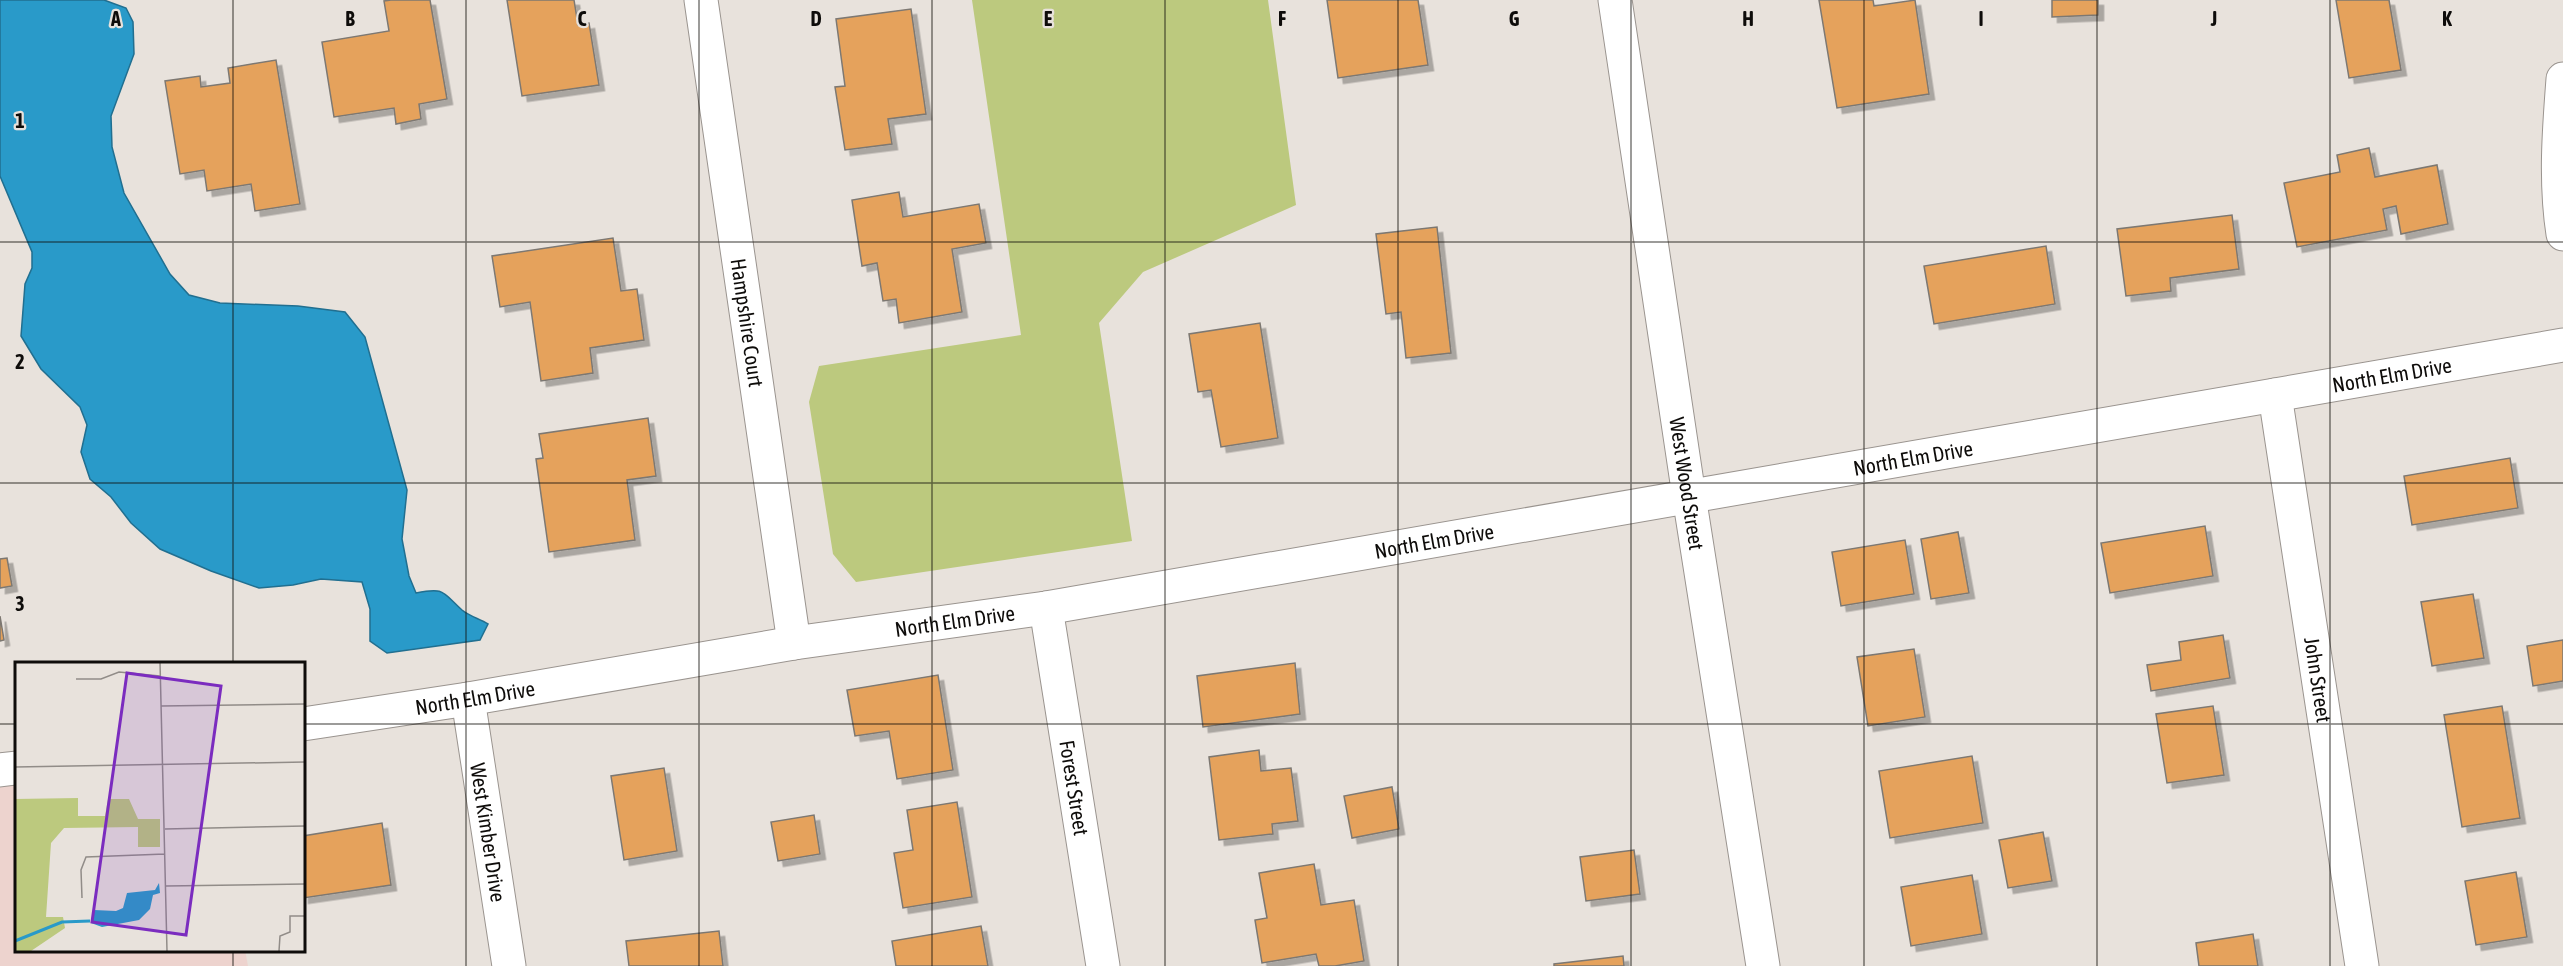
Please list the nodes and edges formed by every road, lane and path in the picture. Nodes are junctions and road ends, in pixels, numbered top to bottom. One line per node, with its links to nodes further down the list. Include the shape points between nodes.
1 (701, 0): 9 (street, Hampshire Court)
2 (1615, 0): 7 (street, West Wood Street)
3 (2563, 79): 4 (street, via 2559,134)
4 (2563, 234)
5 (2563, 345): 6 (street, North Elm Drive)
6 (2275, 395): 7 (street, North Elm Drive); 17 (street, John Street)
7 (1689, 496): 8 (street, North Elm Drive); 16 (street, West Wood Street)
8 (1046, 608): 9 (street, North Elm Drive); 15 (street, Forest Street)
9 (794, 643): 10 (street, North Elm Drive)
10 (468, 699): 11 (street, North Elm Drive); 14 (street, West Kimber Drive)
11 (304, 724)
12 (15, 768): 13 (street)
13 (0, 770)
14 (509, 966)
15 (1103, 966)
16 (1763, 966)
17 (2362, 966)

